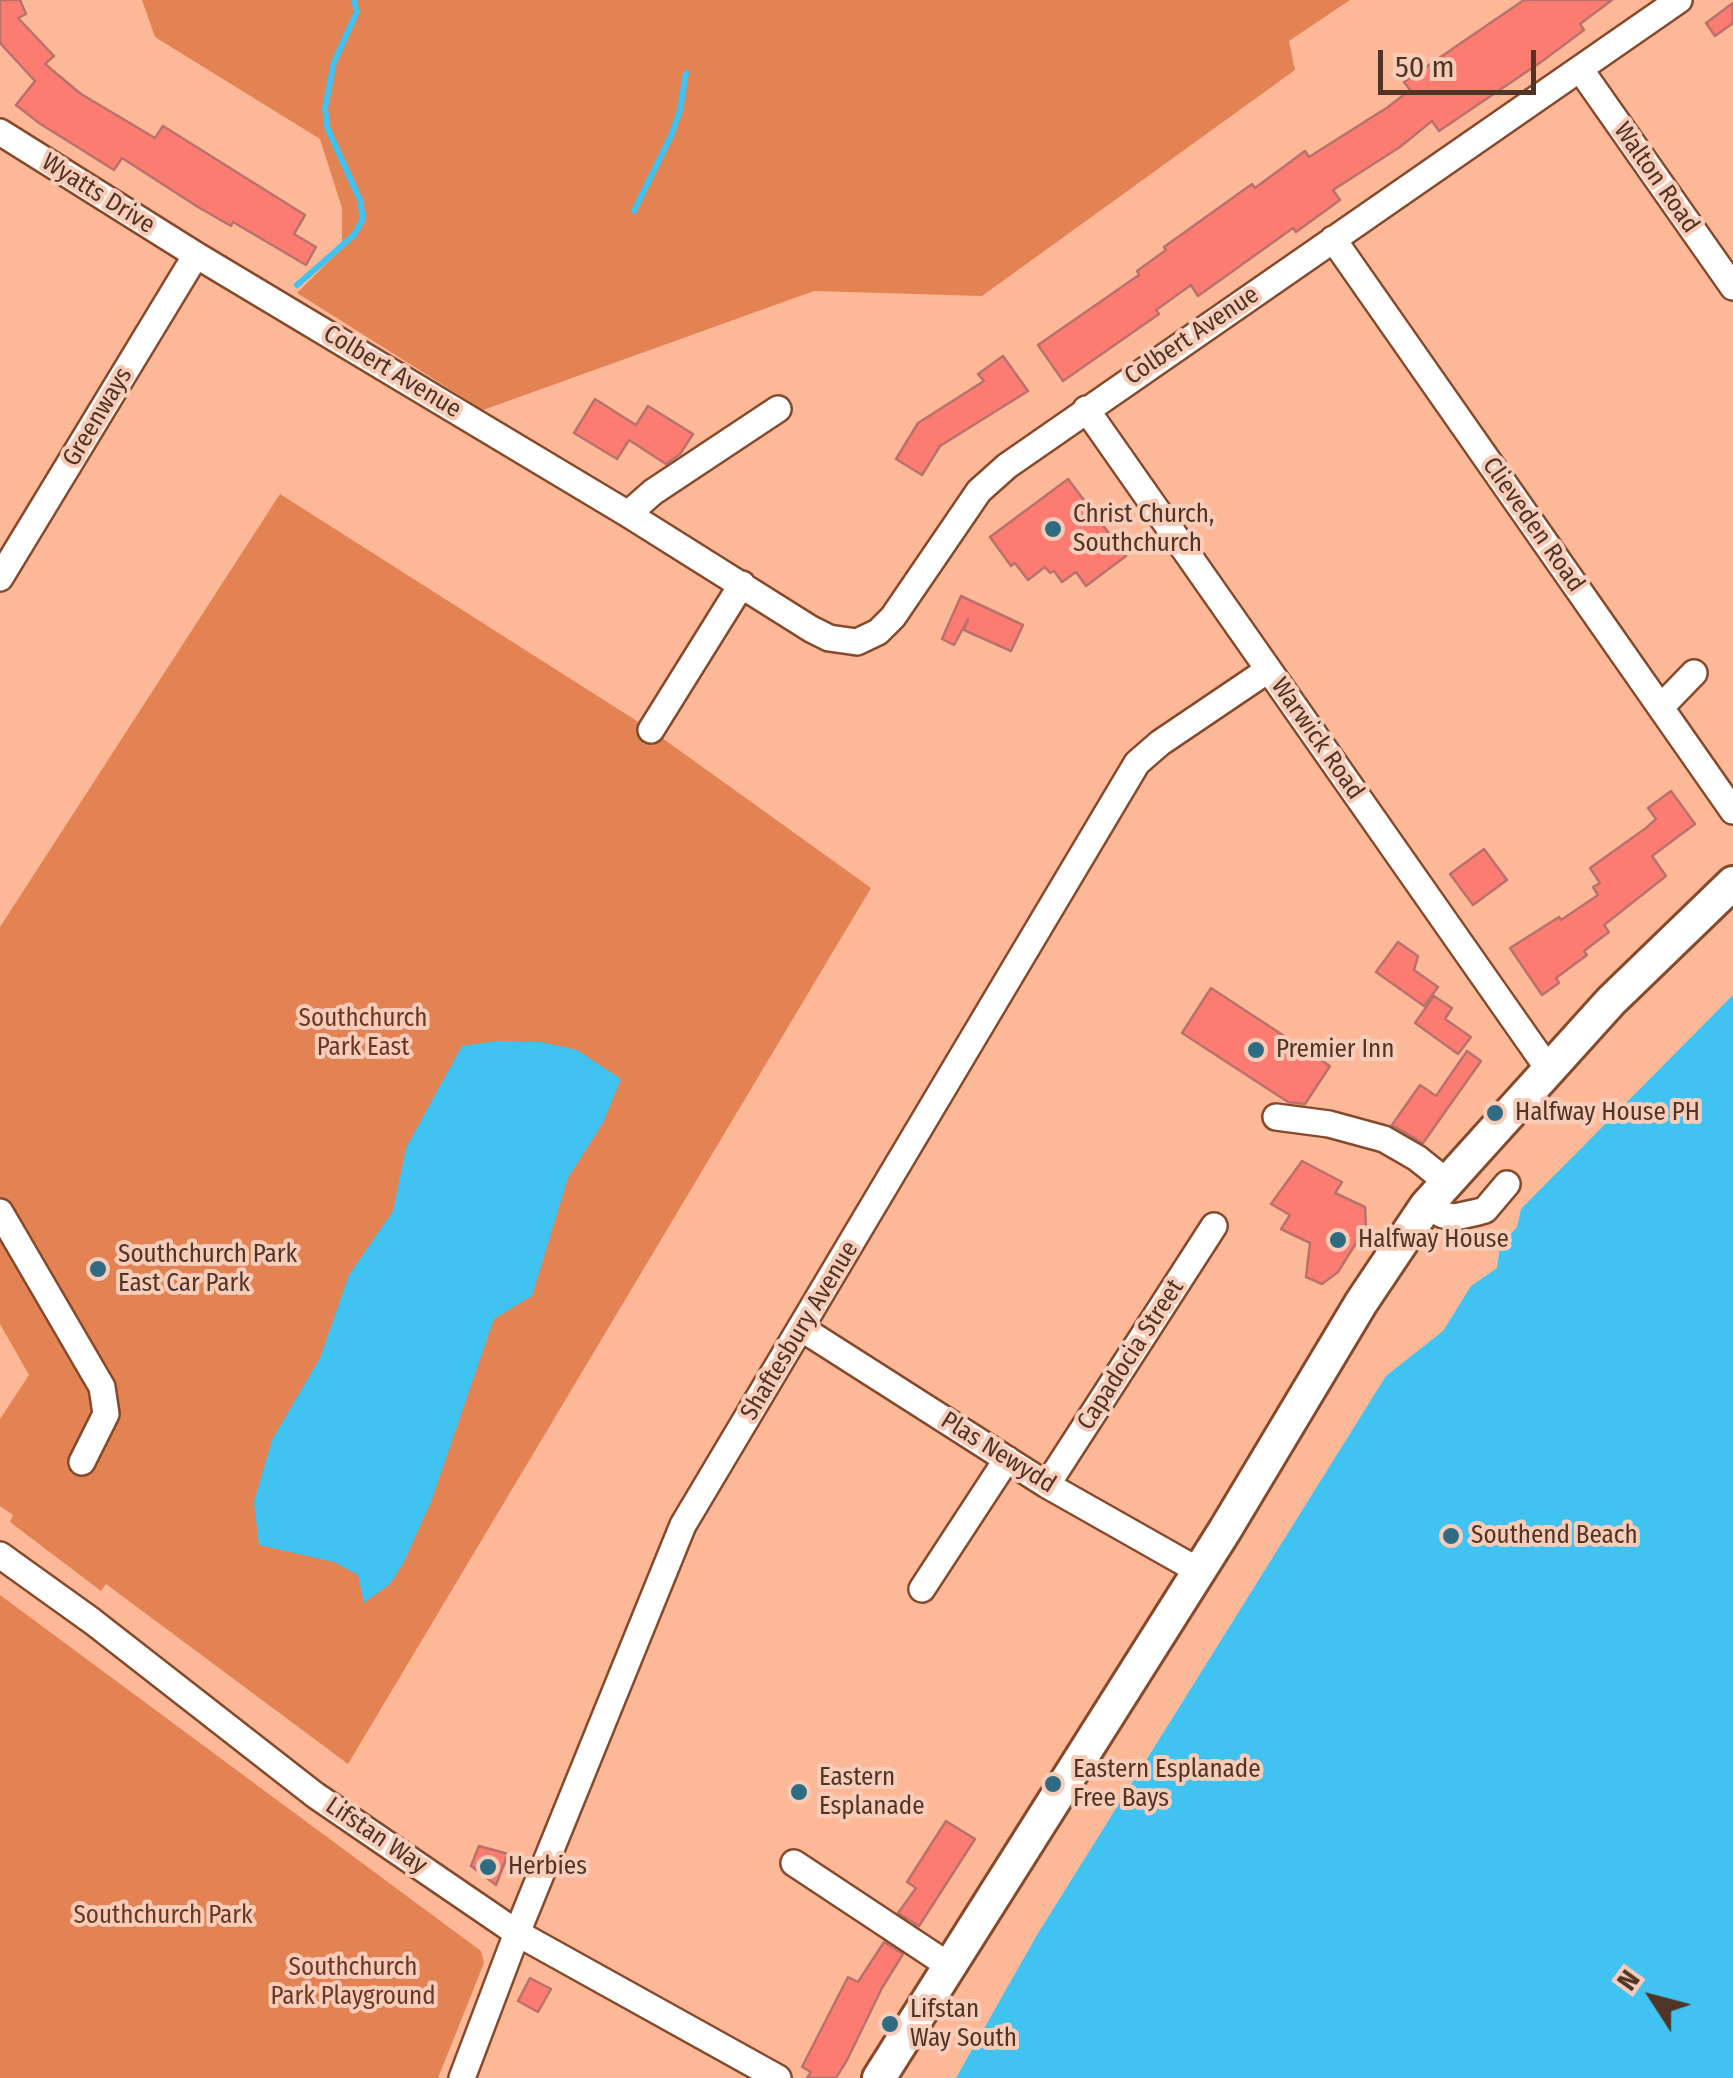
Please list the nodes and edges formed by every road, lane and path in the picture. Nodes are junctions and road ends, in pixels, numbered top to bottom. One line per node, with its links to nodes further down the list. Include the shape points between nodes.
1 (1680, 0): 2 (street, Colbert Avenue)
2 (1580, 68): 4 (street, Colbert Avenue); 6 (street, Walton Road)
3 (0, 132): 5 (street, Wyatts Drive)
4 (1333, 239): 7 (street, Colbert Avenue); 14 (street, Clieveden Road)
5 (196, 255): 9 (street, Colbert Avenue); 10 (street, Greenways)
6 (1733, 288)
7 (1086, 408): 11 (street, Colbert Avenue, via 987,483 878,632 857,642 830,638); 12 (street, Warwick Road)
8 (778, 409): 9 (street)
9 (628, 514): 11 (street, Colbert Avenue)
10 (0, 578)
11 (742, 584): 15 (street)
12 (1268, 670): 18 (street, Warwick Road); 24 (street, Shaftesbury Avenue, via 1137,764)
13 (1694, 673): 14 (street)
14 (1661, 707): 16 (street, Clieveden Road)
15 (651, 730)
16 (1733, 811)
17 (1733, 884): 18 (main road)
18 (1550, 1068): 21 (main road)
19 (1276, 1117): 21 (street, via 1384,1138 1417,1158)
20 (1507, 1184): 21 (street, via 1478,1212 1443,1216)
21 (1436, 1194): 29 (main road, via 1361,1303)
22 (0, 1212): 26 (street, via 102,1387 106,1414)
23 (1214, 1226): 27 (street, Capadocia Street)
24 (802, 1328): 25 (street, Plas Newydd); 32 (street, Shaftesbury Avenue, via 677,1538)
25 (1007, 1459): 27 (street, Plas Newydd); 30 (street)
26 (82, 1462)
27 (1048, 1485): 29 (street, Plas Newydd)
28 (0, 1555): 32 (street, Lifstan Way, via 316,1795)
29 (1199, 1571): 33 (main road)
30 (919, 1588)
31 (794, 1863): 33 (street)
32 (517, 1933): 34 (street, Shaftesbury Avenue); 35 (street, Lifstan Way)
33 (948, 1965): 36 (main road)
34 (462, 2078)
35 (778, 2078)
36 (879, 2078)

